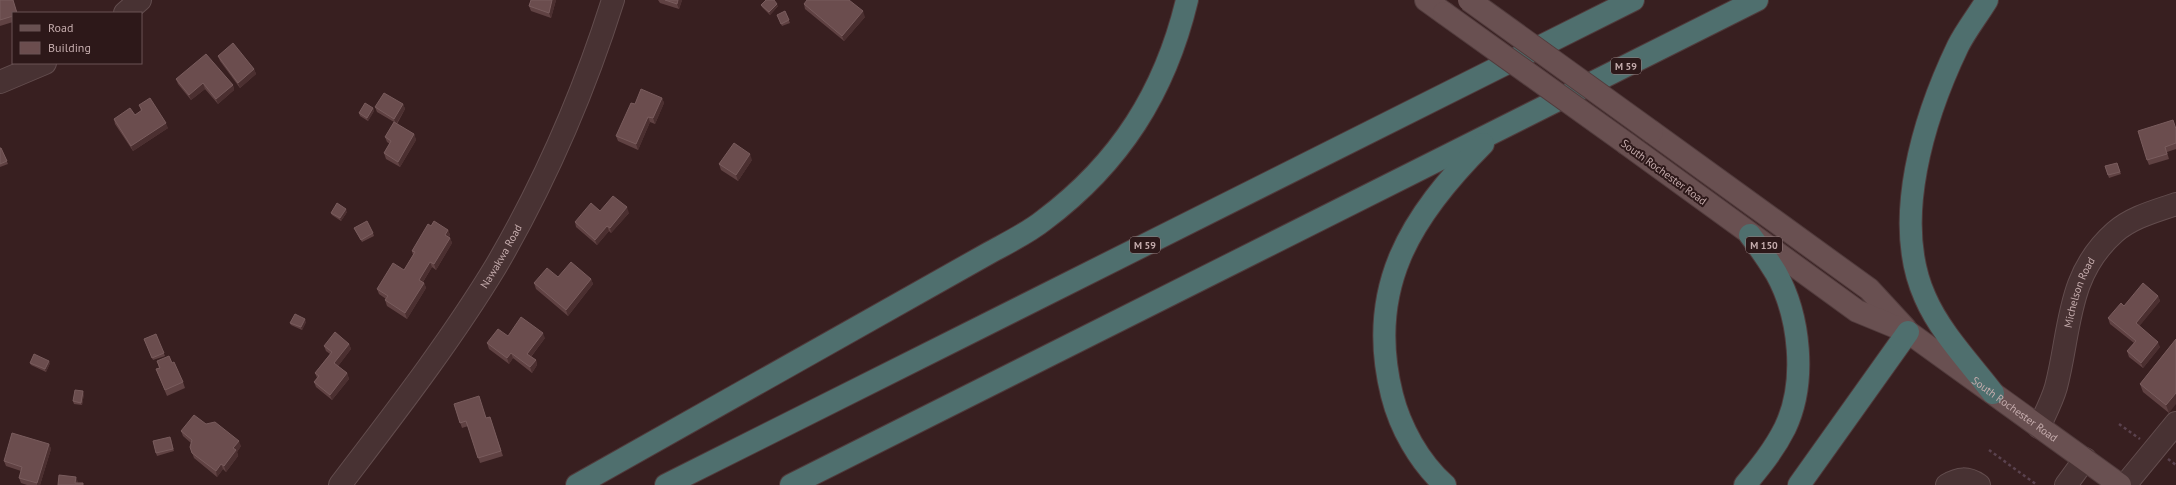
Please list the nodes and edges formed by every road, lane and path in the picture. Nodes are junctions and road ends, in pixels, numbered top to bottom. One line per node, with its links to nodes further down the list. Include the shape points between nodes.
1 (140, 0): 10 (street)
2 (613, 0): 25 (street, Nawakwa Road, via 565,130 496,265 448,339)
3 (1187, 0): 26 (highway, via 1169,60 1156,91 1141,115 1115,153 1085,185 1044,221)
4 (1426, 0): 16 (main road, South Rochester Road / M 150, bridge)
5 (1468, 0): 17 (main road, South Rochester Road / M 150, bridge, via 1869,289)
6 (1618, 0): 11 (highway)
7 (1633, 0): 11 (highway, M 59)
8 (1757, 0): 14 (highway, M 59)
9 (1988, 0): 18 (highway, via 1959,44 1939,89 1913,185 1911,226 1915,263 1925,297 1944,329)
10 (126, 12)
11 (1598, 18): 27 (highway, M 59)
12 (43, 64): 13 (street)
13 (0, 82)
14 (1496, 131): 28 (highway, M 59); 29 (highway, via 1456,171 1421,216 1399,258 1386,306 1386,369 1396,409 1411,443)
15 (2176, 204): 21 (street, Michelson Road, via 2140,217 2116,231 2097,251 2084,271 2075,290 2056,387)
16 (1750, 235): 17 (main road, South Rochester Road / M 150, via 1857,312); 30 (highway, via 1776,273 1788,301 1798,351 1796,388 1785,427 1767,459)
17 (1908, 332): 18 (main road, South Rochester Road); 31 (highway)
18 (1993, 393): 21 (main road, South Rochester Road)
19 (2176, 423): 37 (street)
20 (2119, 424): 22 (path)
21 (2039, 426): 24 (main road, South Rochester Road)
22 (2142, 441)
23 (1989, 450): 34 (path)
24 (2084, 459): 35 (street); 36 (main road, South Rochester Road)
25 (340, 485)
26 (577, 485)
27 (666, 485)
28 (791, 485)
29 (1445, 485)
30 (1745, 485)
31 (1799, 485)
32 (1947, 485): 33 (street, via 1957,479 1971,480)
33 (1979, 485)
34 (2038, 485)
35 (2066, 485)
36 (2120, 485)
37 (2125, 485)

